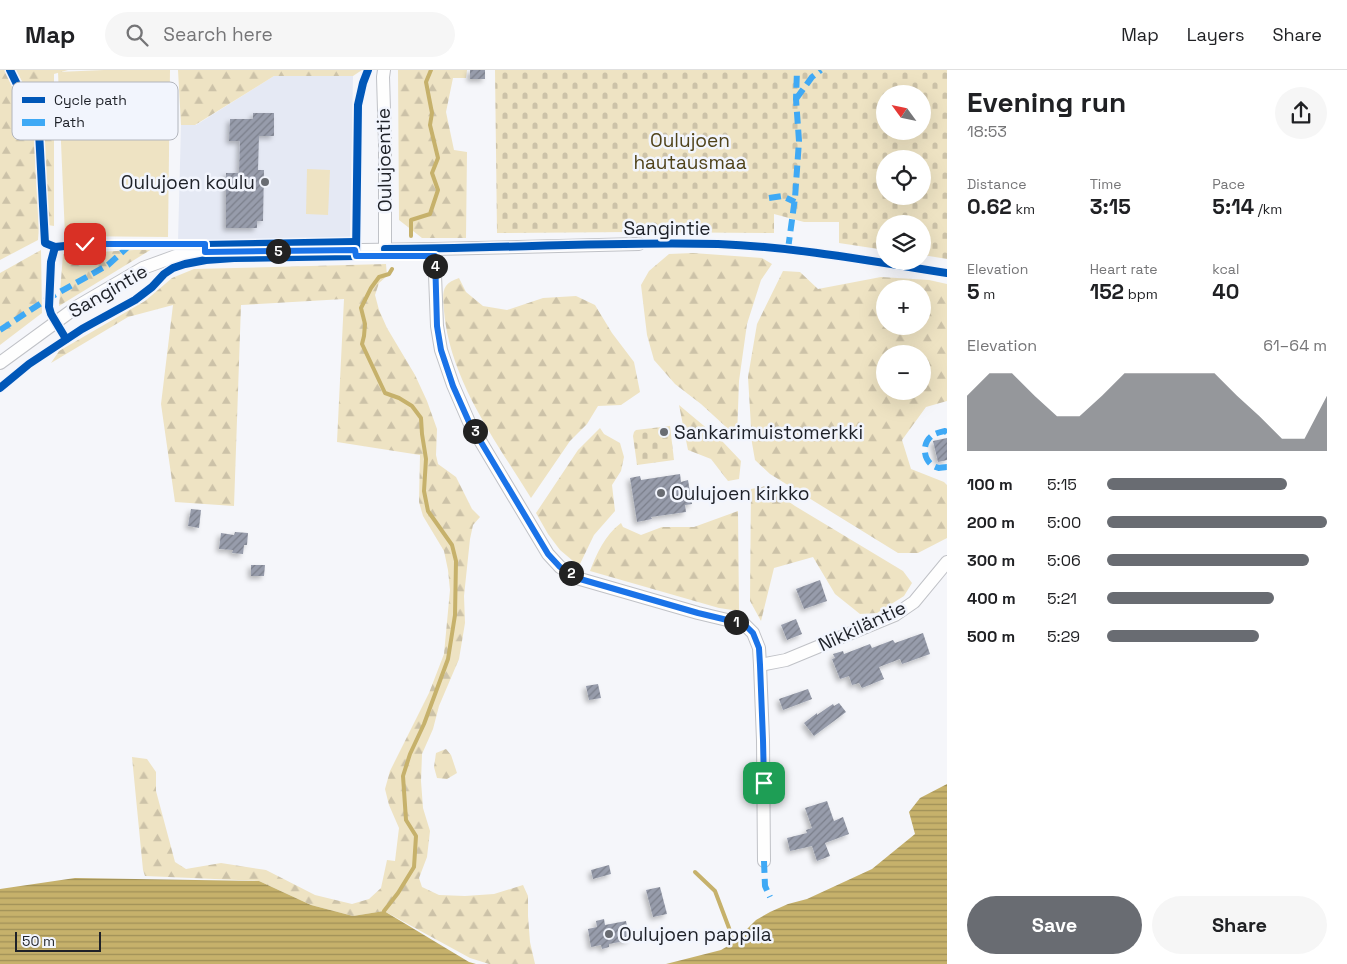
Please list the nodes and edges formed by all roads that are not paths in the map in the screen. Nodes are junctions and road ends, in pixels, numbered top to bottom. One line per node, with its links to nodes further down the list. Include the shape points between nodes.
1 (384, 70): 3 (street, Oulujoentie)
2 (639, 244): 4 (street, Sangintie)
3 (385, 249): 4 (street, Sangintie); 5 (street, Sangintie, via 205,252 176,256 143,268 78,306)
4 (434, 249): 7 (street, via 437,326 453,386 469,422 548,554 560,567 580,579 744,624 753,633 759,648)
5 (0, 363)
6 (947, 562): 7 (street, Nikkiläntie, via 914,602 895,615 786,660)
7 (760, 665): 8 (street)
8 (764, 861)

